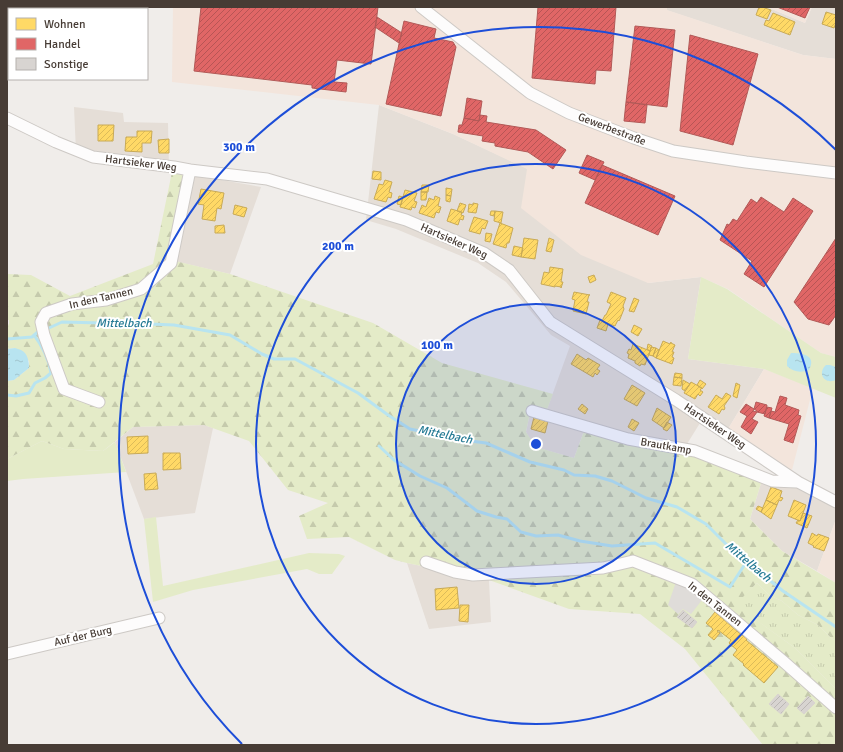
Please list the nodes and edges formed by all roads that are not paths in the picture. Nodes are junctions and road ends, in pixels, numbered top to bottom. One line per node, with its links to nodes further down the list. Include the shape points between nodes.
1 (421, 7): 4 (street, Gewerbestraße, via 530,93 569,113 672,151)
2 (7, 118): 3 (street, Hartsieker Weg, via 93,157)
3 (190, 170): 5 (street, In den Tannen, via 171,263 141,289 106,300 72,304 46,313 41,322 64,389); 7 (street, Hartsieker Weg, via 267,180 406,220 484,253 509,270 550,322 676,400)
4 (836, 173)
5 (99, 402)
6 (532, 411): 7 (street, Brautkamp, via 628,440 695,451 772,481)
7 (798, 482): 8 (street, Hartsieker Weg)
8 (836, 502)
9 (426, 562): 12 (street, In den Tannen, via 473,576 603,568 632,561 692,584)
10 (160, 618): 11 (street, Auf der Burg)
11 (7, 654)
12 (836, 708)

